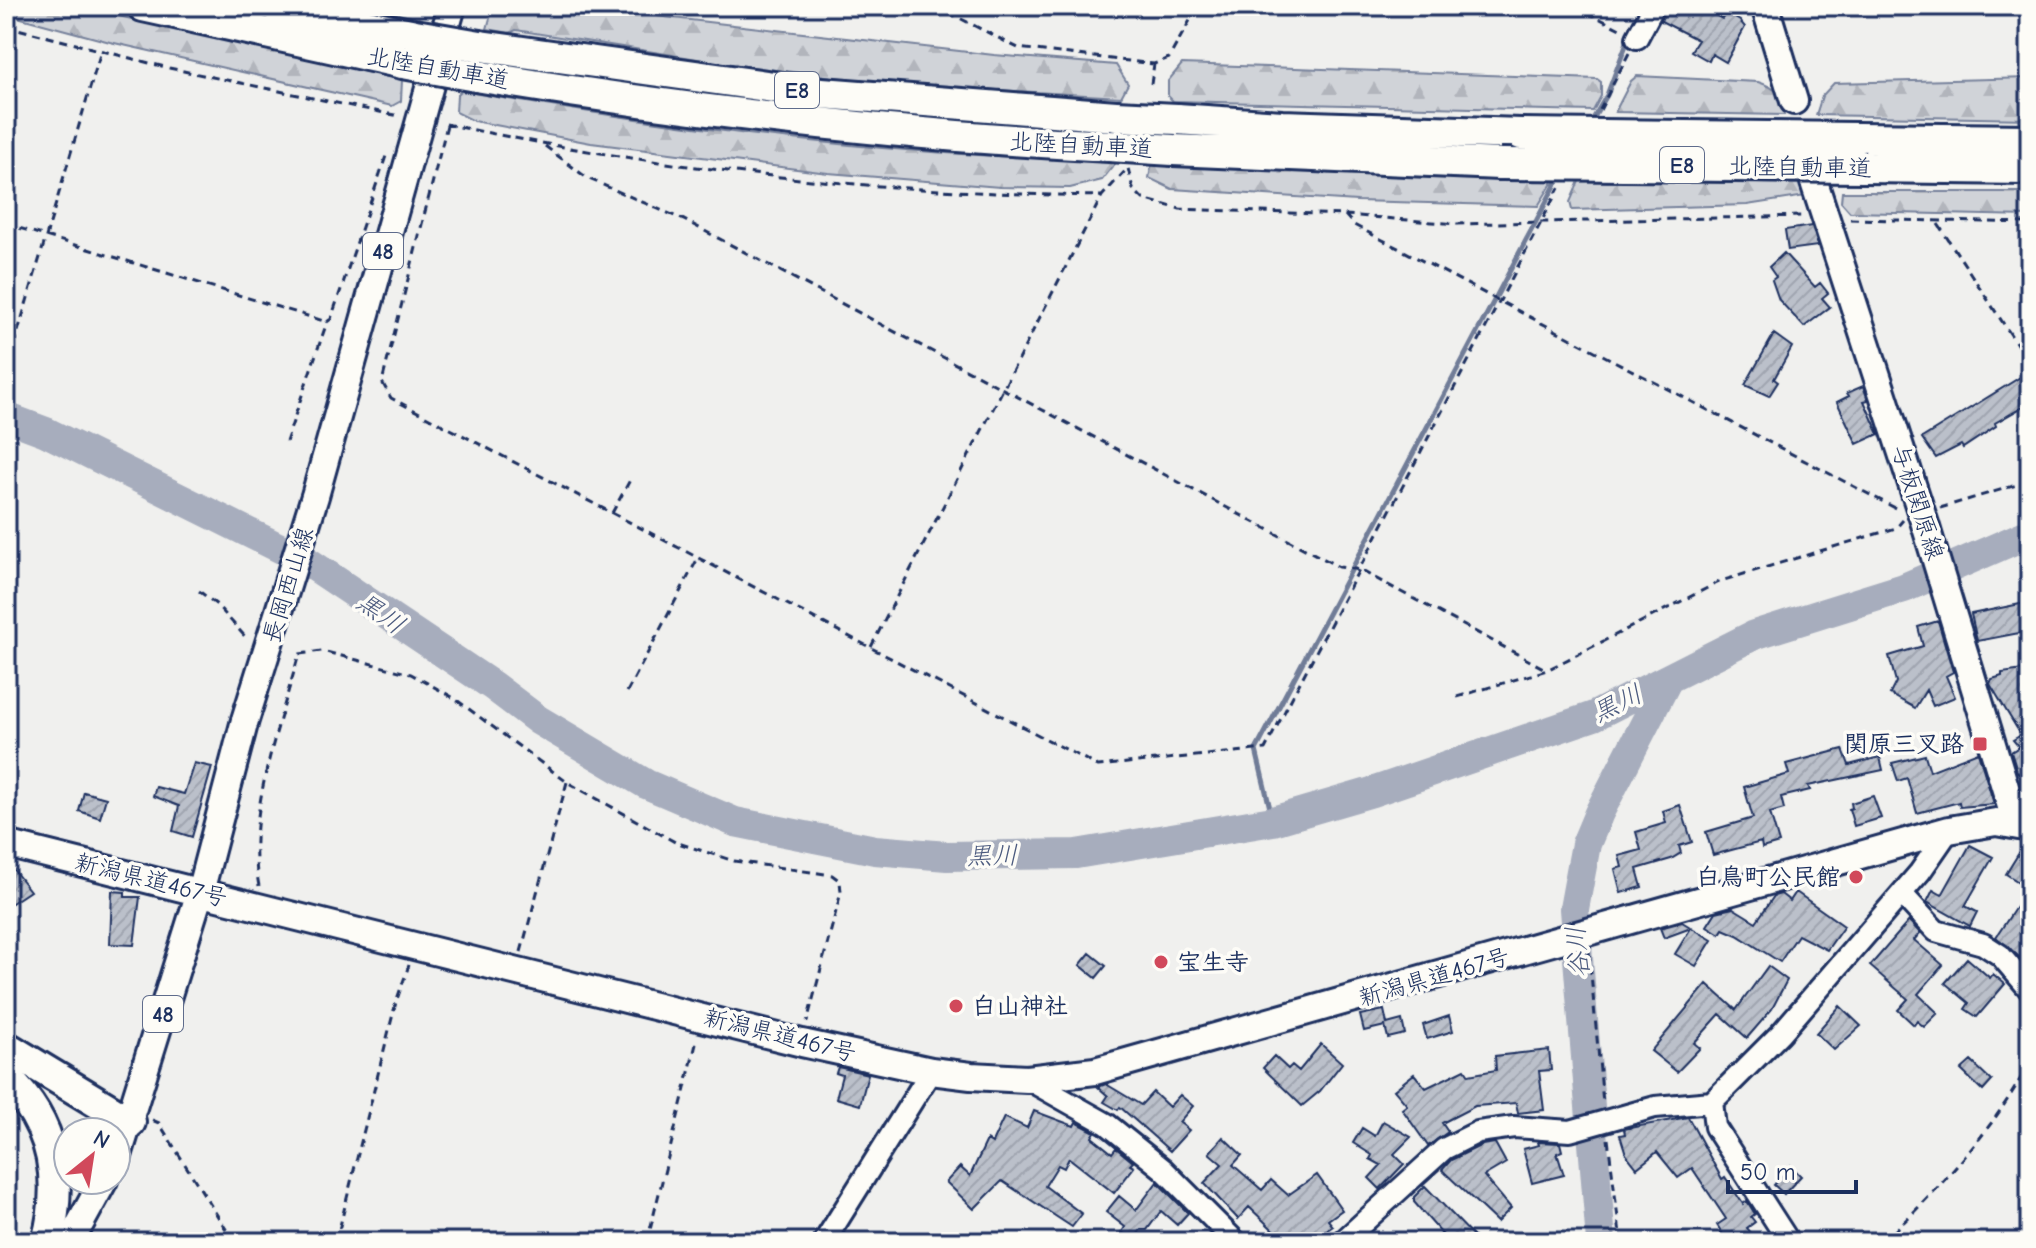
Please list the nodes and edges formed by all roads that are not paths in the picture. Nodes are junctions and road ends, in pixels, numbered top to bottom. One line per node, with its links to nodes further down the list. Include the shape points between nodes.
1 (143, 6): 9 (highway, 北陸自動車道 / E8, bridge, via 403,63 700,112 983,139 1500,164)
2 (277, 6): 9 (highway, 北陸自動車道 / E8, bridge, via 480,46 809,92 1282,126)
3 (452, 6): 15 (main road, 長岡西山線 / 48, via 410,117 315,496 245,720)
4 (1654, 6): 6 (street)
5 (1765, 6): 7 (main road)
6 (1637, 38)
7 (1794, 101)
8 (2030, 140): 9 (highway, 北陸自動車道 / E8)
9 (1861, 153): 10 (highway, 北陸自動車道 / E8)
10 (2030, 169)
11 (1814, 182): 12 (main road, 与板関原線)
12 (2023, 826): 13 (main road, 新潟県道467号, via 1996,822)
13 (1949, 830): 16 (street); 21 (main road, 新潟県道467号, via 1095,1071)
14 (6, 844): 15 (main road, 新潟県道467号)
15 (200, 892): 19 (main road, 新潟県道467号); 24 (main road, 長岡西山線 / 48)
16 (1902, 894): 17 (street, via 1936,931 1983,944 2000,955); 22 (street, via 1781,1033)
17 (2030, 990)
18 (6, 1047): 23 (highway)
19 (931, 1071): 21 (main road, 新潟県道467号); 30 (street)
20 (6, 1078): 27 (highway, via 43,1124 55,1164 57,1196)
21 (1027, 1079): 31 (street, via 1107,1124 1163,1169)
22 (1712, 1102): 32 (street, via 1655,1107 1570,1131 1514,1127 1461,1138); 33 (street, via 1715,1127)
23 (105, 1116)
24 (131, 1116)
25 (97, 1196): 28 (main road)
26 (100, 1196): 29 (main road)
27 (47, 1242)
28 (70, 1242)
29 (84, 1242)
30 (824, 1242)
31 (1236, 1242)
32 (1342, 1242)
33 (1789, 1242)

